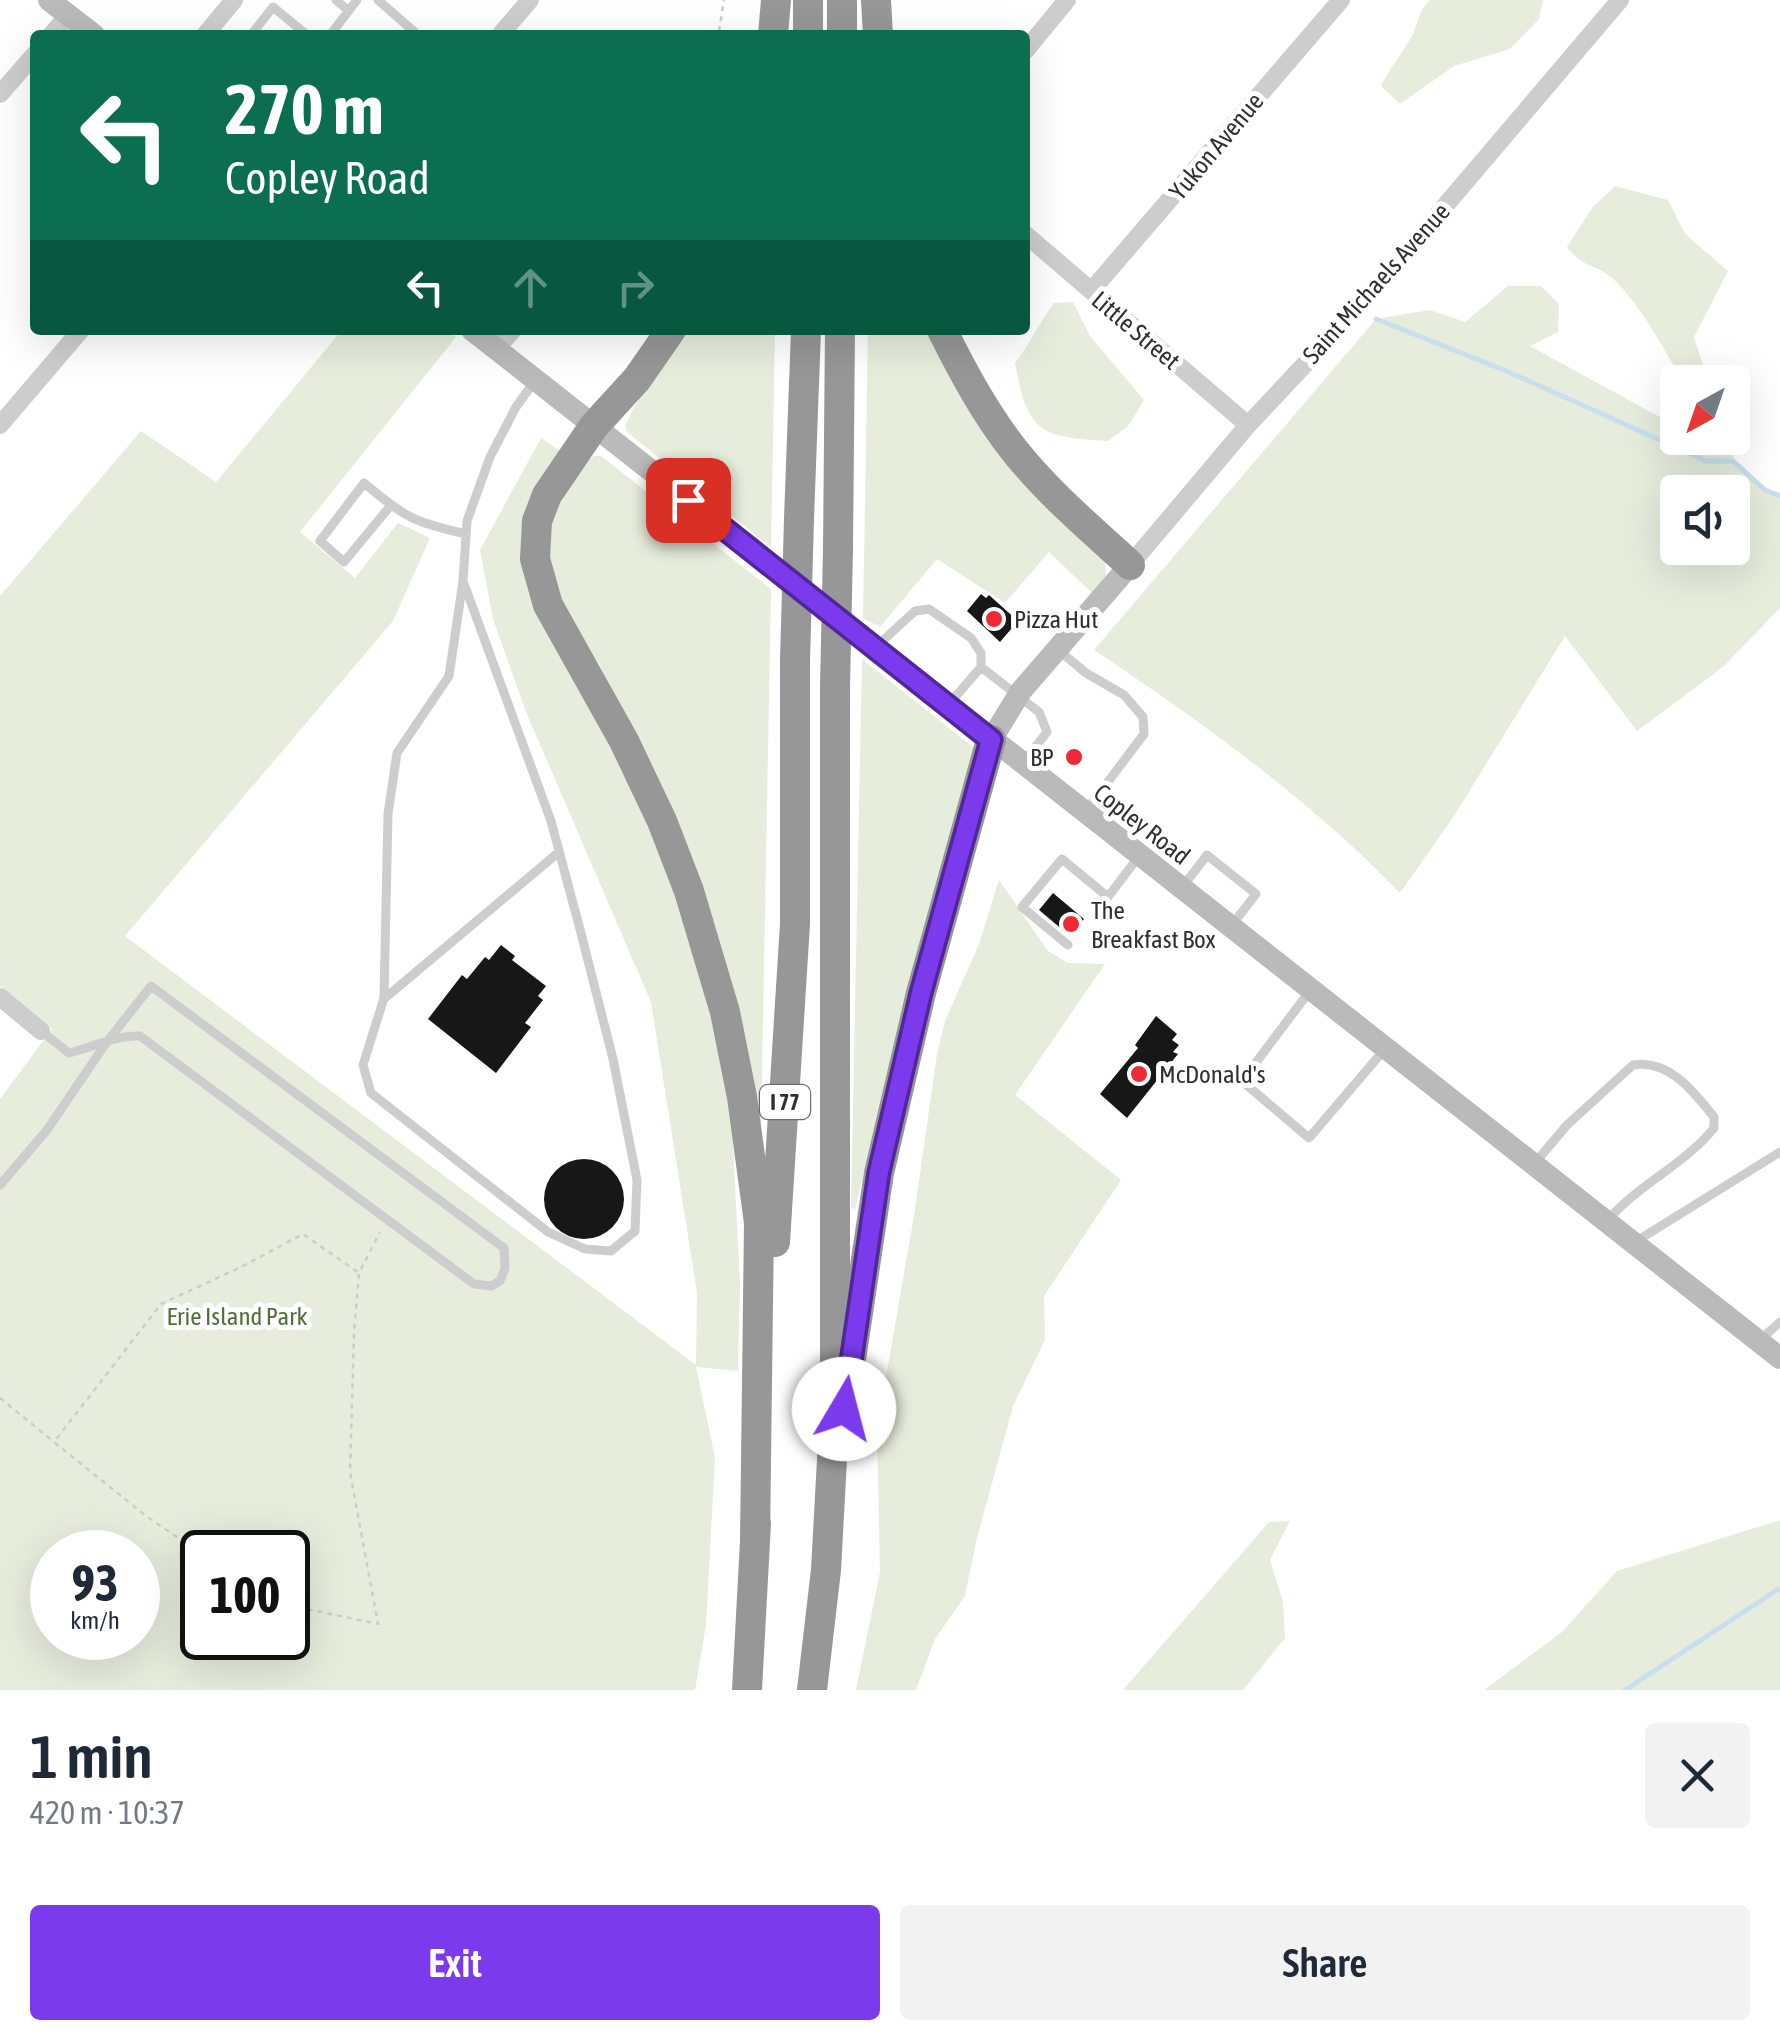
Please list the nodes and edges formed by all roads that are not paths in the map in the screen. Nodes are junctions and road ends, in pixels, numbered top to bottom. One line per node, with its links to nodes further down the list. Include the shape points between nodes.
1 (49, 0): 16 (main road)
2 (234, 0): 20 (street)
3 (336, 0): 15 (lane)
4 (358, 0): 15 (lane)
5 (378, 0): 17 (lane)
6 (530, 0): 26 (street)
7 (776, 0): 27 (highway)
8 (808, 0): 28 (highway)
9 (842, 0): 29 (highway)
10 (876, 0): 30 (highway)
11 (1068, 0): 31 (street)
12 (1341, 0): 35 (street, Yukon Avenue)
13 (1620, 0): 45 (street, Saint Michaels Avenue, via 1365,300)
14 (276, 4): 21 (lane); 22 (lane)
15 (349, 11): 23 (lane)
16 (68, 15): 18 (street); 19 (main road)
17 (404, 22): 24 (lane); 25 (lane)
18 (55, 30)
19 (88, 30)
20 (210, 30)
21 (254, 30)
22 (302, 30)
23 (334, 30)
24 (397, 30)
25 (413, 30)
26 (504, 30)
27 (773, 30)
28 (808, 30)
29 (842, 30)
30 (878, 30)
31 (1030, 45)
32 (30, 60): 33 (street)
33 (0, 94)
34 (1030, 238): 35 (street, Little Street)
35 (1091, 291): 45 (street, Little Street)
36 (77, 335): 46 (street)
37 (478, 335): 43 (main road, Copley Road)
38 (508, 335): 43 (street)
39 (668, 335): 47 (highway)
40 (806, 335): 80 (highway, I 77, bridge, via 795,924)
41 (840, 335): 79 (highway, I 77, bridge)
42 (945, 335): 50 (highway, via 1014,450)
43 (496, 349): 44 (main road, Copley Road)
44 (536, 380): 47 (main road, Copley Road); 49 (lane, via 490,457)
45 (1248, 425): 50 (street, Saint Michaels Avenue)
46 (0, 426)
47 (594, 426): 52 (main road, Copley Road); 80 (highway, via 541,507 535,559 548,604 662,820 725,1012 760,1223)
48 (391, 505): 48 (lane, via 364,483 320,540 344,562); 49 (lane, via 422,524)
49 (466, 534): 51 (lane)
50 (1130, 565): 53 (main road)
51 (463, 581): 60 (lane); 67 (lane, via 449,676 397,753 388,814)
52 (875, 648): 54 (lane, via 914,611 929,609 971,638); 56 (main road, Copley Road)
53 (1057, 648): 55 (main road); 59 (lane, via 1144,717 1144,734)
54 (981, 667): 55 (lane); 56 (lane)
55 (1018, 695): 57 (main road); 58 (lane, via 1038,712 1047,732)
56 (948, 706): 57 (main road, Copley Road)
57 (991, 740): 58 (main road, Copley Road); 79 (highway, via 879,1172)
58 (1022, 764): 59 (main road, Copley Road)
59 (1084, 813): 61 (main road, Copley Road)
60 (560, 852): 67 (lane); 67 (lane, via 620,1093 637,1180 635,1232 611,1251 585,1249 548,1232 371,1093 363,1065)
61 (1139, 856): 62 (main road, Copley Road); 64 (lane, via 1108,897 1062,859 1022,908)
62 (1181, 889): 63 (main road, Copley Road); 63 (lane, via 1207,855 1256,894)
63 (1230, 927): 65 (main road, Copley Road)
64 (1068, 946)
65 (1310, 990): 70 (main road, Copley Road); 70 (lane, via 1242,1081 1309,1138)
66 (0, 997): 68 (street)
67 (384, 998)
68 (41, 1031): 69 (lane, via 69,1053)
69 (106, 1043): 69 (lane, via 140,1036 474,1284 500,1281 504,1248 152,986); 73 (lane)
70 (1385, 1049): 72 (main road, Copley Road)
71 (1780, 1152): 75 (lane)
72 (1534, 1165): 74 (main road, Copley Road); 74 (lane, via 1633,1065 1661,1067 1680,1079 1714,1117 1714,1128)
73 (0, 1185)
74 (1606, 1222): 75 (main road, Copley Road)
75 (1633, 1243): 77 (main road, Copley Road)
76 (1780, 1322): 77 (lane)
77 (1758, 1342): 78 (main road, Copley Road)
78 (1780, 1358)
79 (832, 1488): 82 (highway, I 77)
80 (755, 1542): 81 (highway, I 77)
81 (747, 1690)
82 (812, 1690)

